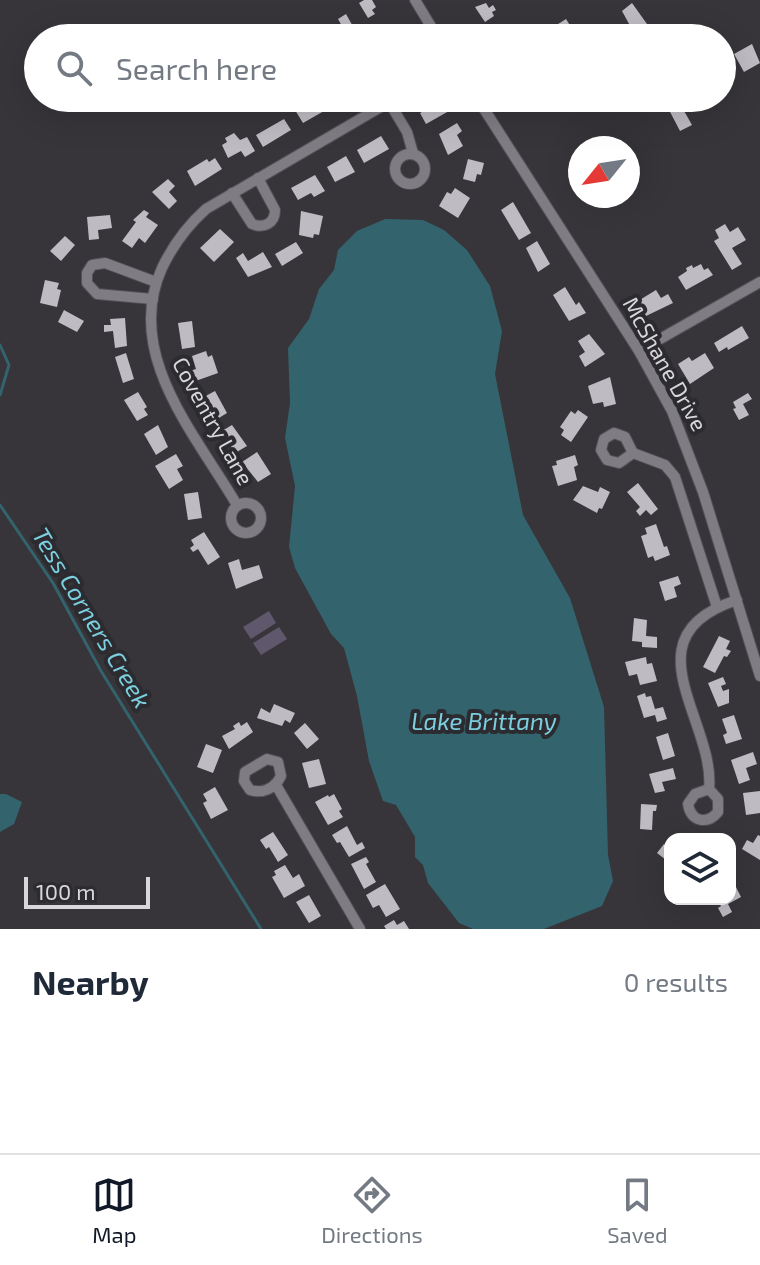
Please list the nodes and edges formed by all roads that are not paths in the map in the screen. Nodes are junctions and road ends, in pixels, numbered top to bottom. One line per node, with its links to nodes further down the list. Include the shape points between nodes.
1 (417, 4): 2 (street)
2 (429, 24)
3 (371, 112): 7 (street, Coventry Lane)
4 (398, 112): 6 (street)
5 (486, 112): 12 (street, McShane Drive)
6 (413, 153)
7 (258, 178): 8 (street, Coventry Lane); 8 (street, via 275,210 263,227 252,224)
8 (232, 193): 9 (street, Coventry Lane, via 183,232)
9 (156, 282): 11 (street, Coventry Lane); 11 (street, via 105,263 92,265 87,273 87,283 97,294)
10 (760, 282): 12 (street)
11 (153, 299): 14 (street, Coventry Lane, via 152,343 160,373)
12 (639, 351): 15 (street, McShane Drive, via 687,445)
13 (633, 453): 16 (street, via 665,465 675,477)
14 (237, 505)
15 (737, 600): 16 (street); 17 (street, McShane Drive)
16 (717, 607): 19 (street, via 689,633 681,657 709,768)
17 (760, 676)
18 (276, 785): 20 (street)
19 (709, 789)
20 (360, 929)

